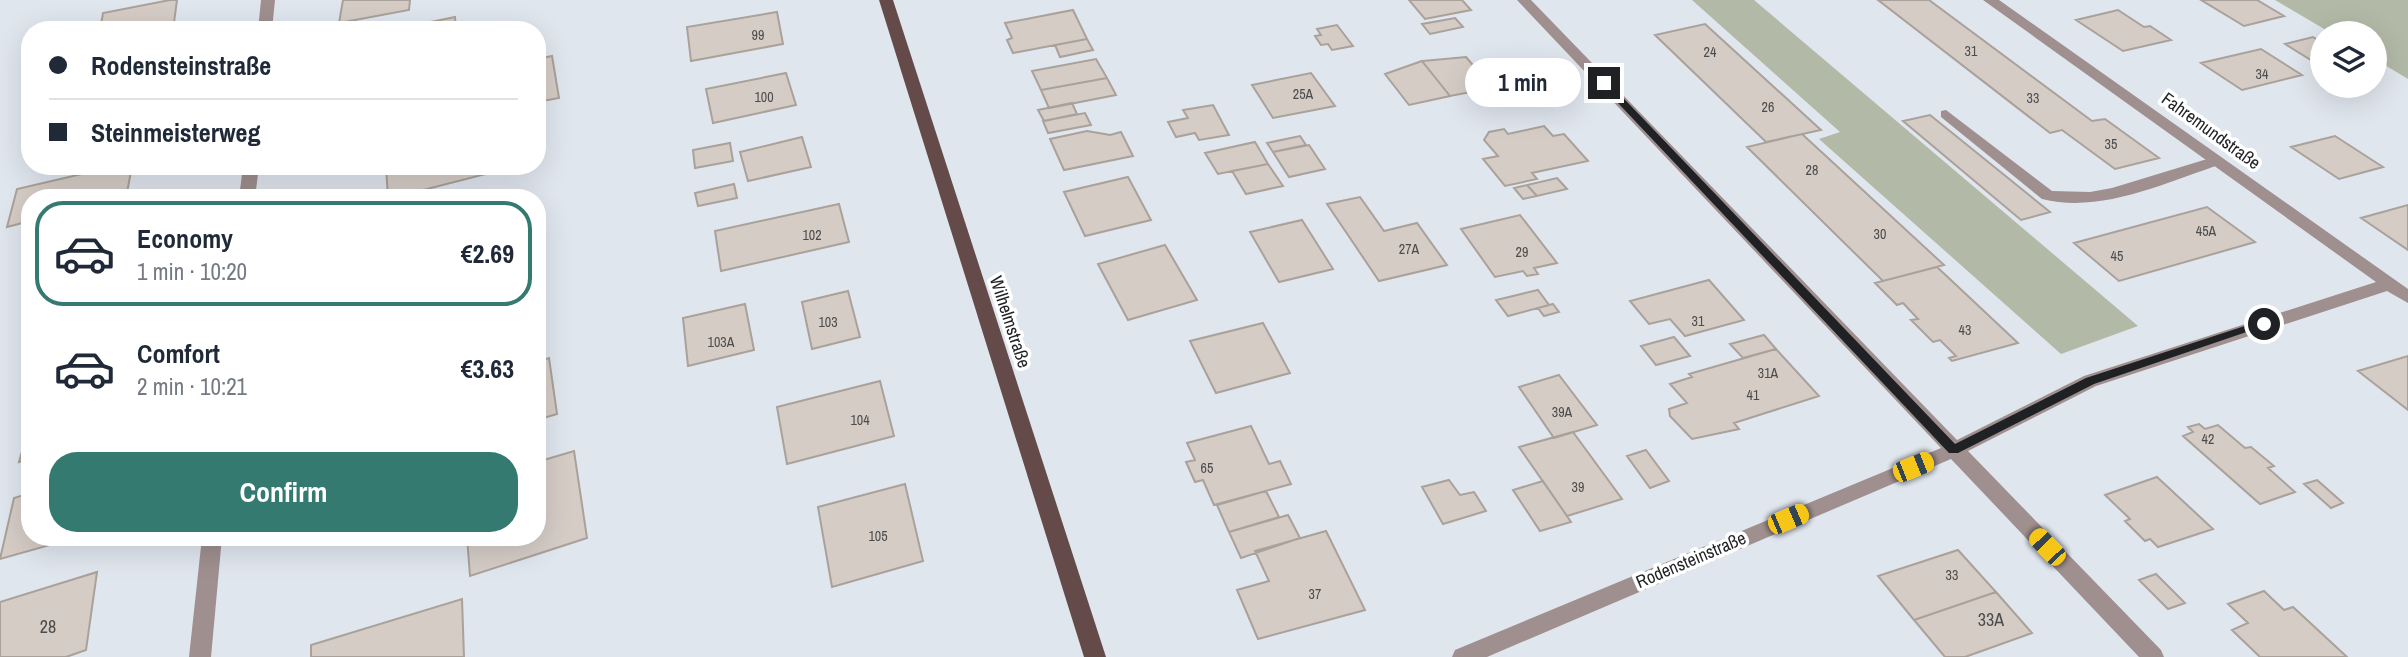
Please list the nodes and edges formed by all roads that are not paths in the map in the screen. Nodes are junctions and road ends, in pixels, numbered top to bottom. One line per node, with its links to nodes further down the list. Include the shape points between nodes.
1 (268, 0): 5 (street)
2 (886, 0): 13 (main road, Wilhelmstraße)
3 (1524, 0): 10 (street)
4 (1990, 0): 7 (street, Fahremundstraße)
5 (266, 21)
6 (1946, 114): 7 (street, via 2048,195 2069,200 2119,191)
7 (2217, 161): 8 (street, Fahremundstraße)
8 (2389, 284): 9 (street, Fahremundstraße); 10 (street, Rodensteinstraße, via 2090,381)
9 (2408, 298)
10 (1954, 450): 14 (street, Rodensteinstraße); 15 (street)
11 (211, 546): 12 (street)
12 (200, 657)
13 (1095, 657)
14 (1462, 657)
15 (2153, 657)

